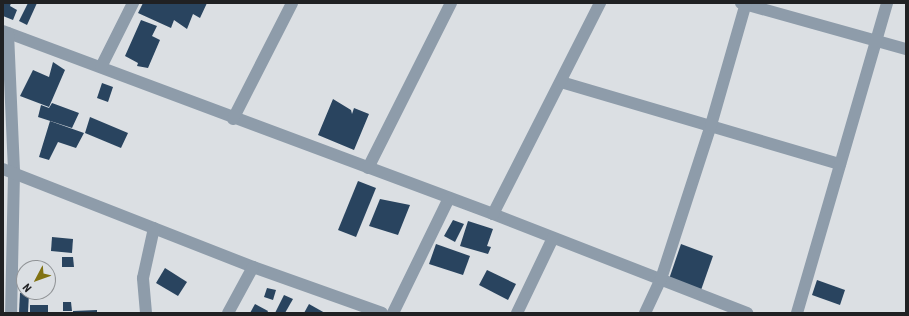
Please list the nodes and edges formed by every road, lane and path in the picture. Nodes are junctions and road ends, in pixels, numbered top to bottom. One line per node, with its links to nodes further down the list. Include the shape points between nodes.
1 (132, 3): 10 (street)
2 (292, 3): 12 (street)
3 (451, 3): 15 (street)
4 (600, 3): 11 (street)
5 (744, 3): 8 (street); 13 (street)
6 (887, 3): 8 (street)
7 (6, 32): 10 (street); 16 (street)
8 (875, 41): 9 (street); 14 (street)
9 (906, 49)
10 (102, 67): 12 (street)
11 (561, 82): 13 (street); 18 (street)
12 (233, 119): 15 (street)
13 (711, 125): 14 (street); 22 (street)
14 (840, 164): 31 (street)
15 (368, 168): 17 (street)
16 (9, 171): 19 (street); 23 (street)
17 (449, 198): 18 (street); 27 (street)
18 (493, 214): 20 (street)
19 (154, 228): 21 (street); 24 (street, via 143,278)
20 (553, 238): 22 (street); 28 (street)
21 (253, 267): 25 (street); 26 (street)
22 (661, 279): 29 (street); 30 (street)
23 (10, 313)
24 (146, 313)
25 (228, 313)
26 (382, 313)
27 (392, 313)
28 (517, 313)
29 (645, 313)
30 (748, 313)
31 (797, 313)

